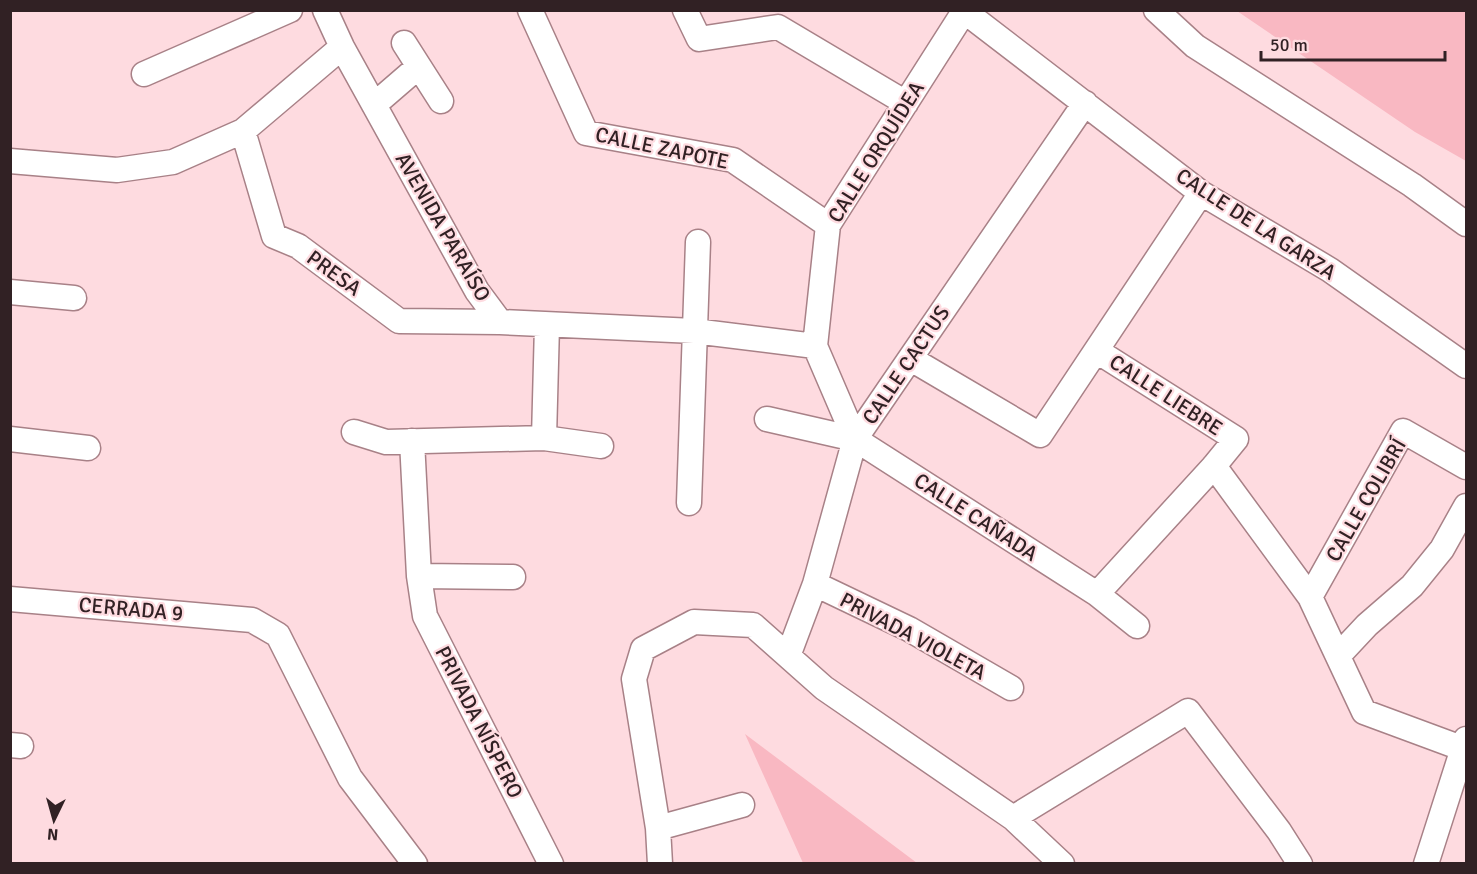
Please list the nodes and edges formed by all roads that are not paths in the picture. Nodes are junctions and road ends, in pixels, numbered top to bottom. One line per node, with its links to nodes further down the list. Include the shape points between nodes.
1 (290, 10): 10 (street)
2 (325, 10): 8 (street, AVENIDA PARAÍSO)
3 (530, 10): 19 (street, CALLE ZAPOTE, via 586,133 733,160)
4 (685, 10): 12 (street, via 699,39 778,27)
5 (1156, 10): 18 (street, via 1196,46)
6 (964, 11): 12 (street, CALLE ORQUÍDEA); 13 (street, CALLE DE LA GARZA)
7 (404, 43): 9 (street)
8 (342, 47): 14 (street, AVENIDA PARAÍSO); 15 (street)
9 (418, 67): 11 (street); 14 (street)
10 (144, 74)
11 (441, 101)
12 (906, 103): 19 (street, CALLE ORQUÍDEA)
13 (1085, 104): 17 (street, CALLE DE LA GARZA); 28 (street, CALLE CACTUS)
14 (374, 105): 23 (street, AVENIDA PARAÍSO, via 477,291)
15 (243, 130): 16 (street, via 173,162 117,170); 23 (street, PRESA, via 274,236 298,246 399,321)
16 (10, 161)
17 (1201, 193): 27 (street); 29 (street, CALLE DE LA GARZA, via 1330,270)
18 (1467, 224)
19 (828, 225): 26 (street, CALLE ORQUÍDEA)
20 (698, 242): 25 (street)
21 (10, 292): 22 (street)
22 (74, 298)
23 (500, 322): 24 (street, AVENIDA PARAÍSO)
24 (547, 325): 25 (street, AVENIDA PARAÍSO); 32 (street)
25 (694, 332): 26 (street, AVENIDA PARAÍSO); 40 (street)
26 (815, 346): 34 (street, CALLE ORQUÍDEA)
27 (1097, 351): 28 (street, via 1040,435); 38 (street, CALLE LIEBRE, via 1236,439)
28 (911, 359): 34 (street, CALLE CACTUS)
29 (1467, 366)
30 (767, 419): 34 (street)
31 (354, 432): 35 (street, via 386,442)
32 (544, 438): 35 (street); 36 (street)
33 (10, 439): 37 (street)
34 (855, 439): 44 (street, CALLE CACTUS); 45 (street, CALLE CAÑADA)
35 (412, 441): 42 (street, PRIVADA NÍSPERO)
36 (601, 446)
37 (88, 448)
38 (1214, 466): 45 (street); 46 (street)
39 (1467, 467): 46 (street, CALLE COLIBRÍ, via 1403,431)
40 (689, 503)
41 (1467, 506): 49 (street, via 1442,549 1412,586)
42 (419, 576): 43 (street); 57 (street, PRIVADA NÍSPERO, via 425,616)
43 (513, 577)
44 (815, 584): 50 (street, CALLE CACTUS); 51 (street, PRIVADA VIOLETA, via 909,629)
45 (1097, 594): 48 (street, CALLE CAÑADA)
46 (1310, 597): 49 (street)
47 (10, 599): 56 (street, CERRADA 9, via 252,620 278,635 350,777)
48 (1137, 626)
49 (1338, 656): 52 (street, via 1364,712)
50 (788, 657): 54 (street, via 824,688); 55 (street, via 753,625 694,622 643,649 634,679)
51 (1011, 688)
52 (1465, 744): 61 (street)
53 (742, 805): 55 (street)
54 (1013, 818): 59 (street); 60 (street, via 1188,711)
55 (658, 828): 58 (street)
56 (415, 864)
57 (551, 864)
58 (660, 864)
59 (1062, 864)
60 (1300, 864)
61 (1426, 864)

